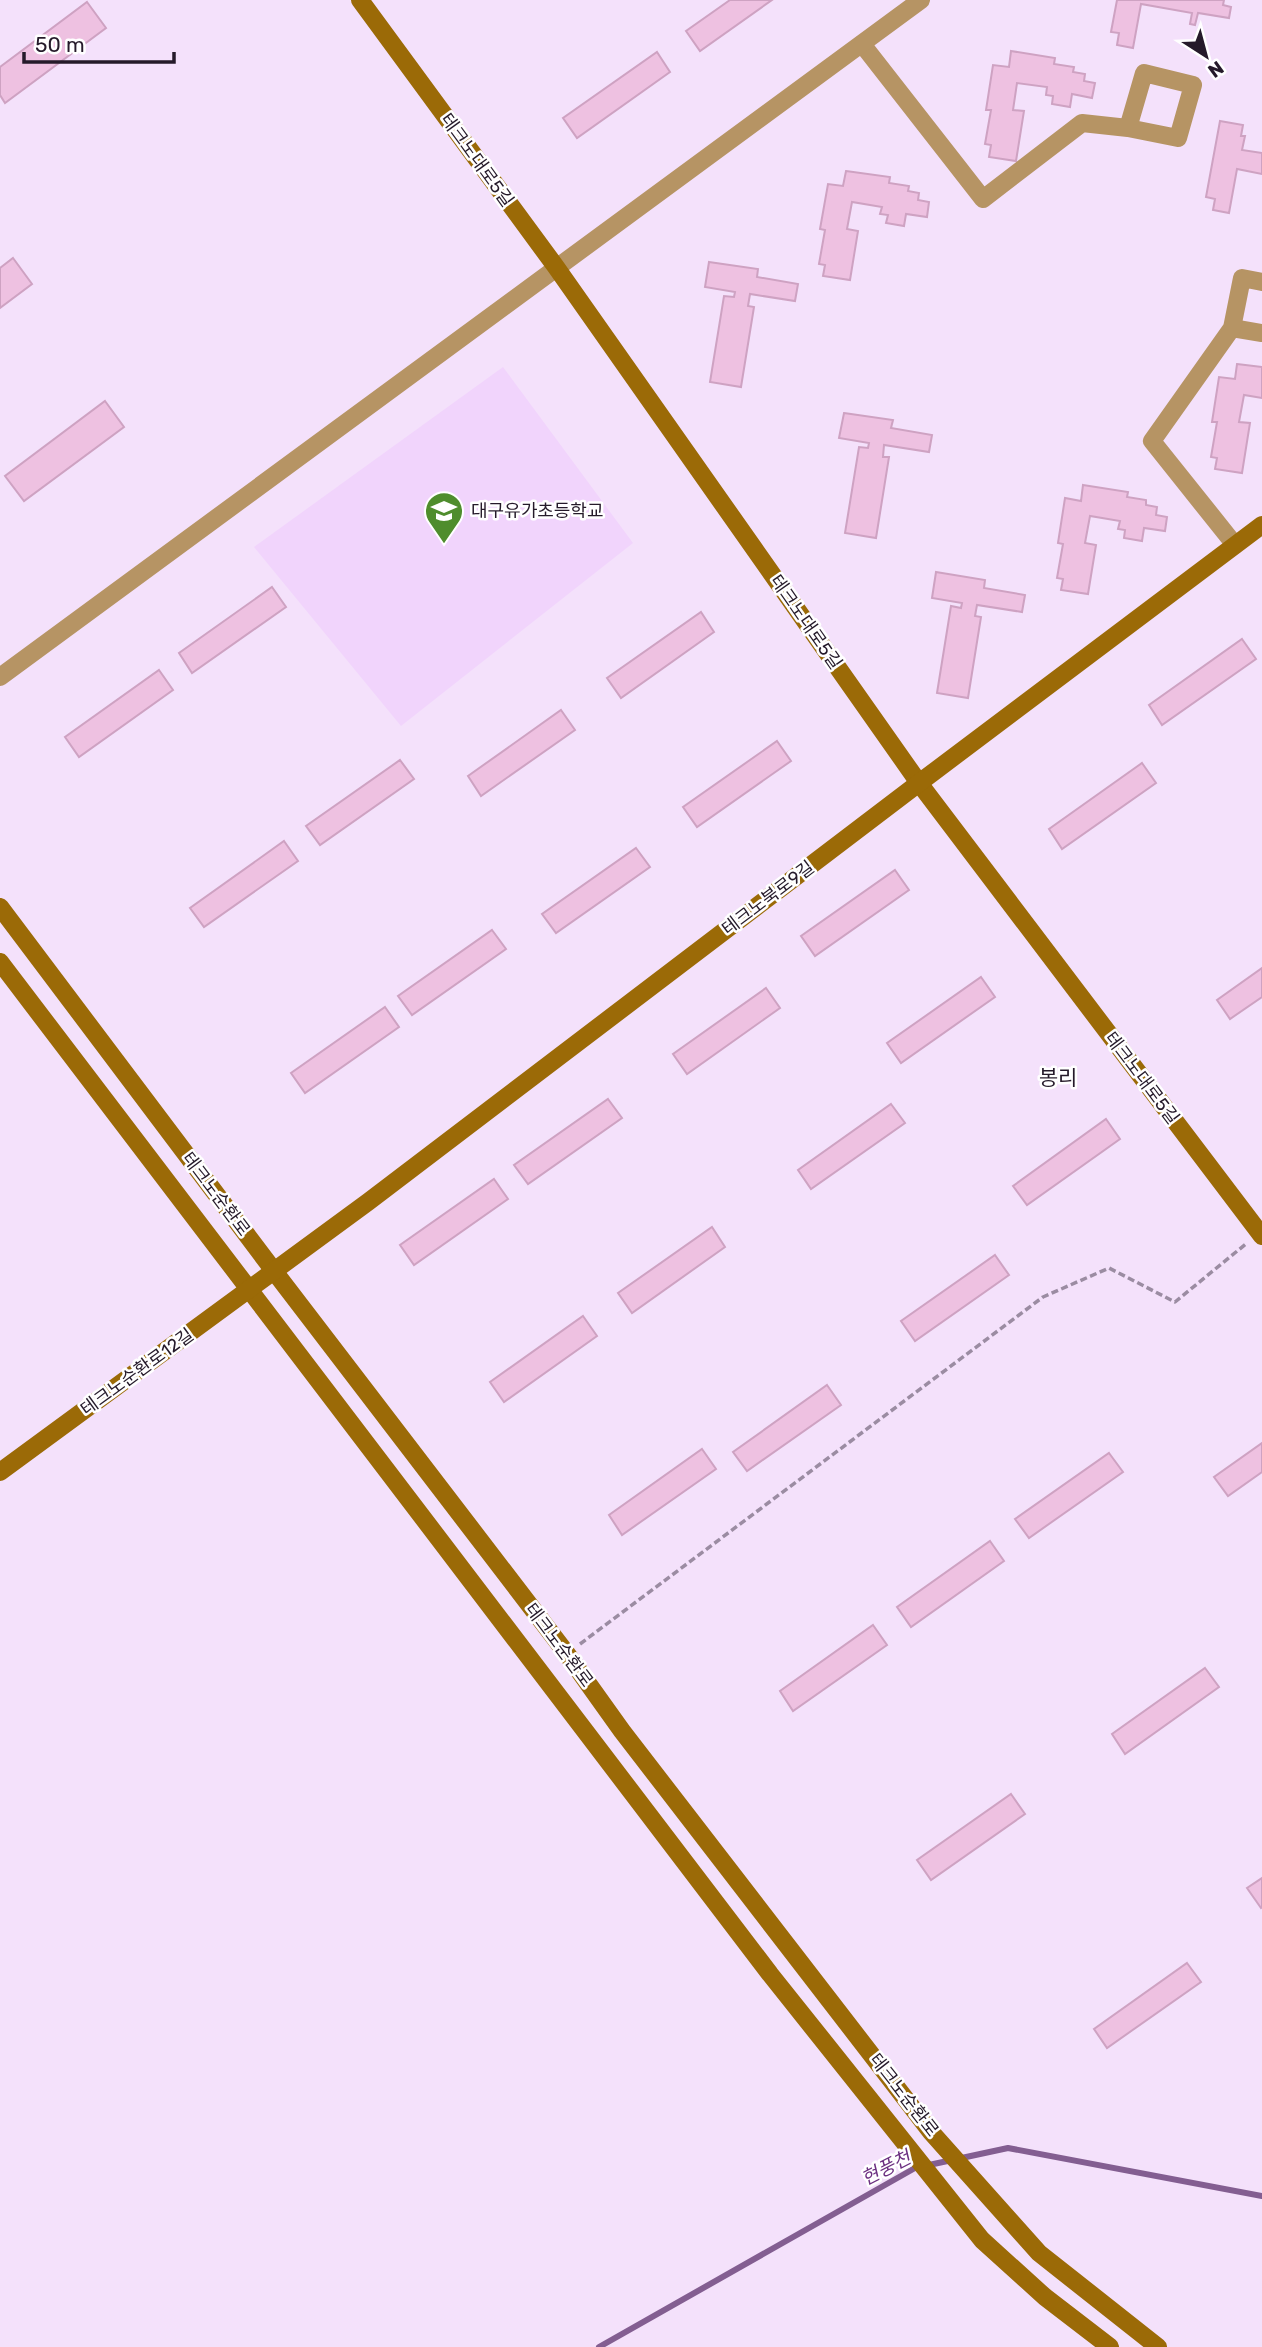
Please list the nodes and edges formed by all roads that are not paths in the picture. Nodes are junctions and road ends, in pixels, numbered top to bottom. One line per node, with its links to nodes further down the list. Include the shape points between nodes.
1 (360, 0): 5 (street, 테크노대로5길)
2 (921, 0): 3 (street)
3 (862, 44): 4 (street, via 983,199 1082,123); 5 (street)
4 (1128, 128)
5 (556, 267): 11 (street); 12 (street, 테크노대로5길)
6 (1262, 282): 7 (street, via 1242,278)
7 (1232, 328): 8 (street); 10 (street, via 1152,441)
8 (1262, 333)
9 (1262, 525): 10 (street, 테크노북로9길)
10 (1235, 545): 12 (street, 테크노북로9길)
11 (0, 677)
12 (919, 783): 15 (street, 테크노대로5길); 16 (street, 테크노북로9길)
13 (0, 907): 16 (street, 테크노순환로)
14 (0, 962): 17 (street, 테크노순환로)
15 (1261, 1234)
16 (274, 1271): 17 (street, 테크노순환로12길); 20 (street, 테크노순환로, via 931,2132 1039,2253)
17 (249, 1291): 18 (street, 테크노순환로12길); 19 (street, 테크노순환로, via 770,1974 982,2240)
18 (0, 1472)
19 (1110, 2347)
20 (1158, 2347)

